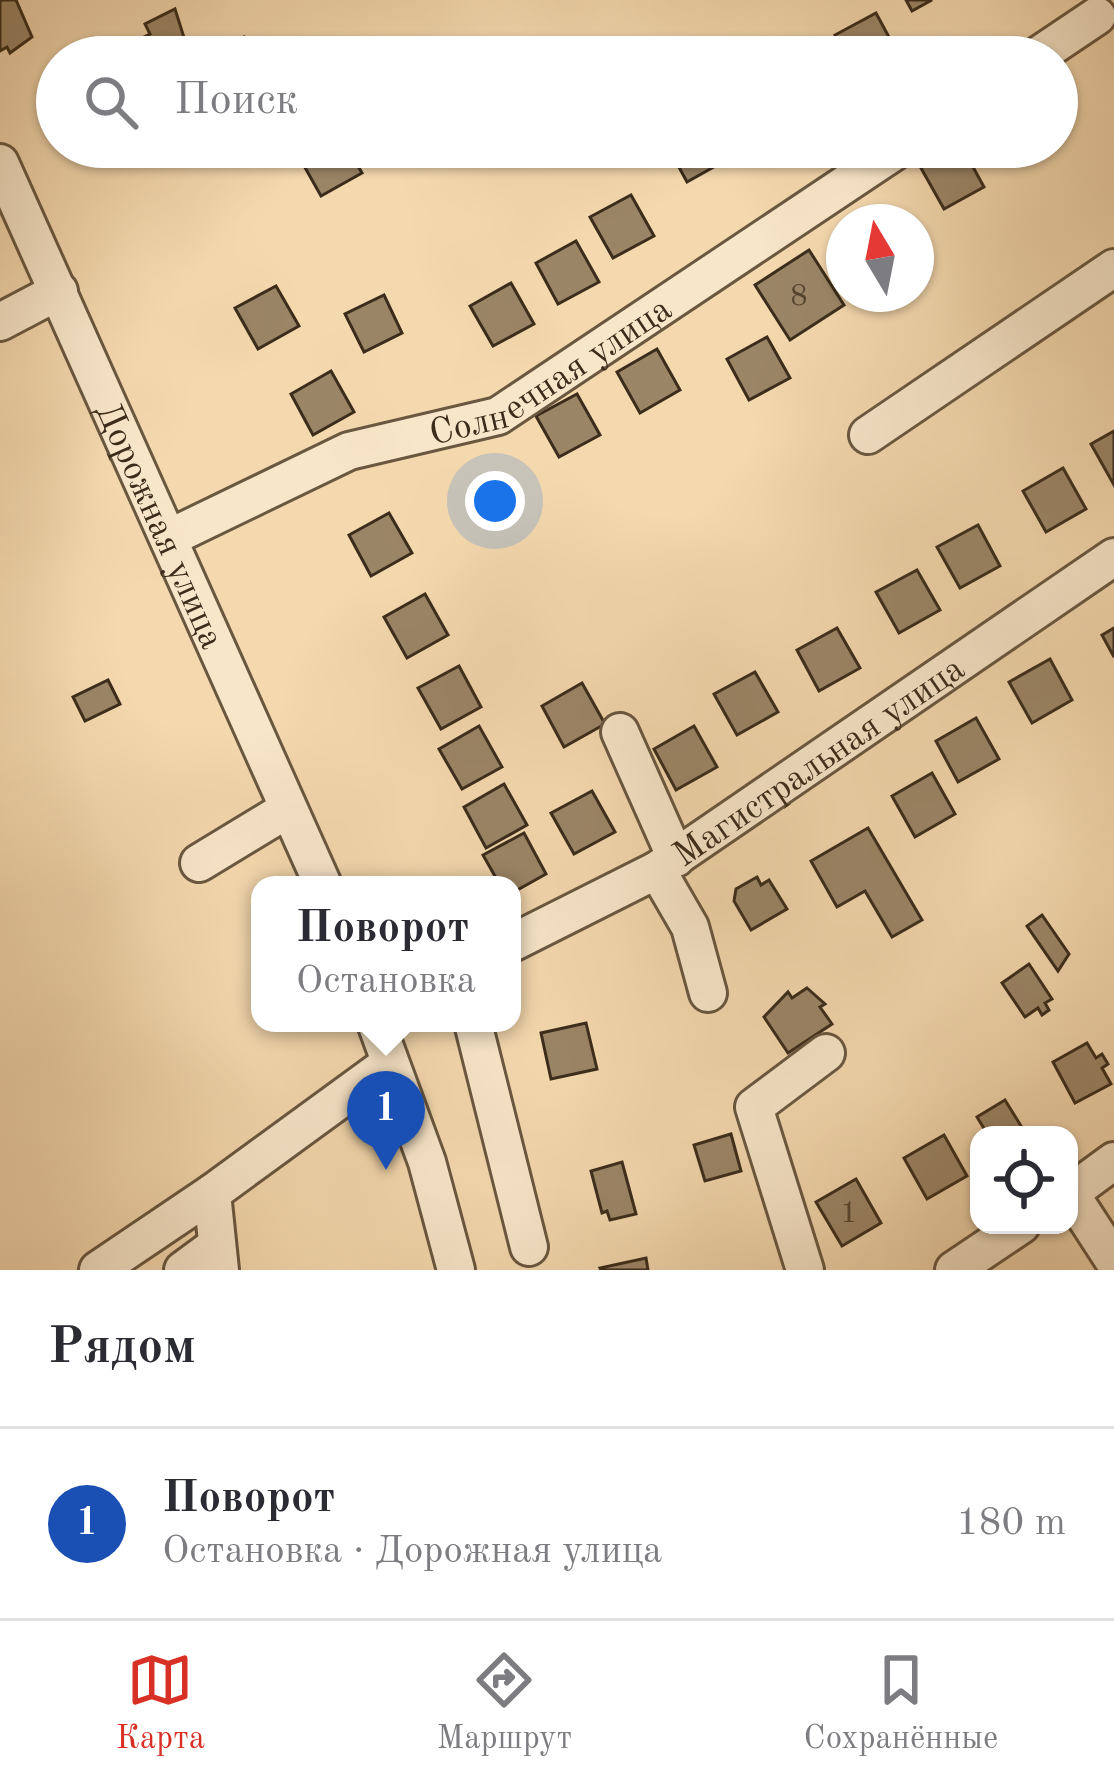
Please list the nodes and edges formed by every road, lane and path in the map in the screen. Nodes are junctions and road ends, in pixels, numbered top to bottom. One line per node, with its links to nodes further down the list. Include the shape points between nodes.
1 (1097, 16): 2 (street)
2 (1067, 36)
3 (0, 163): 6 (street, Дорожная улица)
4 (870, 168): 9 (street, Солнечная улица, via 498,416 349,451)
5 (1114, 268): 8 (street)
6 (59, 291): 7 (street); 9 (street, Дорожная улица)
7 (0, 322)
8 (868, 435)
9 (171, 537): 12 (street, Дорожная улица)
10 (1114, 557): 14 (street, Магистральная улица)
11 (620, 732): 14 (street)
12 (288, 809): 13 (street); 15 (street, Дорожная улица)
13 (199, 863)
14 (666, 864): 16 (street, Магистральная улица); 17 (street)
15 (319, 876)
16 (521, 938)
17 (708, 993)
18 (379, 1032): 21 (street)
19 (475, 1032): 27 (street)
20 (826, 1053): 33 (street, via 754,1107)
21 (390, 1063): 24 (street); 32 (street)
22 (1114, 1161): 23 (street)
23 (1078, 1188)
24 (212, 1193): 28 (street); 30 (street)
25 (1078, 1206): 29 (street)
26 (1008, 1234): 34 (street)
27 (529, 1247)
28 (219, 1257): 31 (street)
29 (1114, 1261)
30 (98, 1270)
31 (184, 1270)
32 (456, 1270)
33 (805, 1270)
34 (954, 1270)

